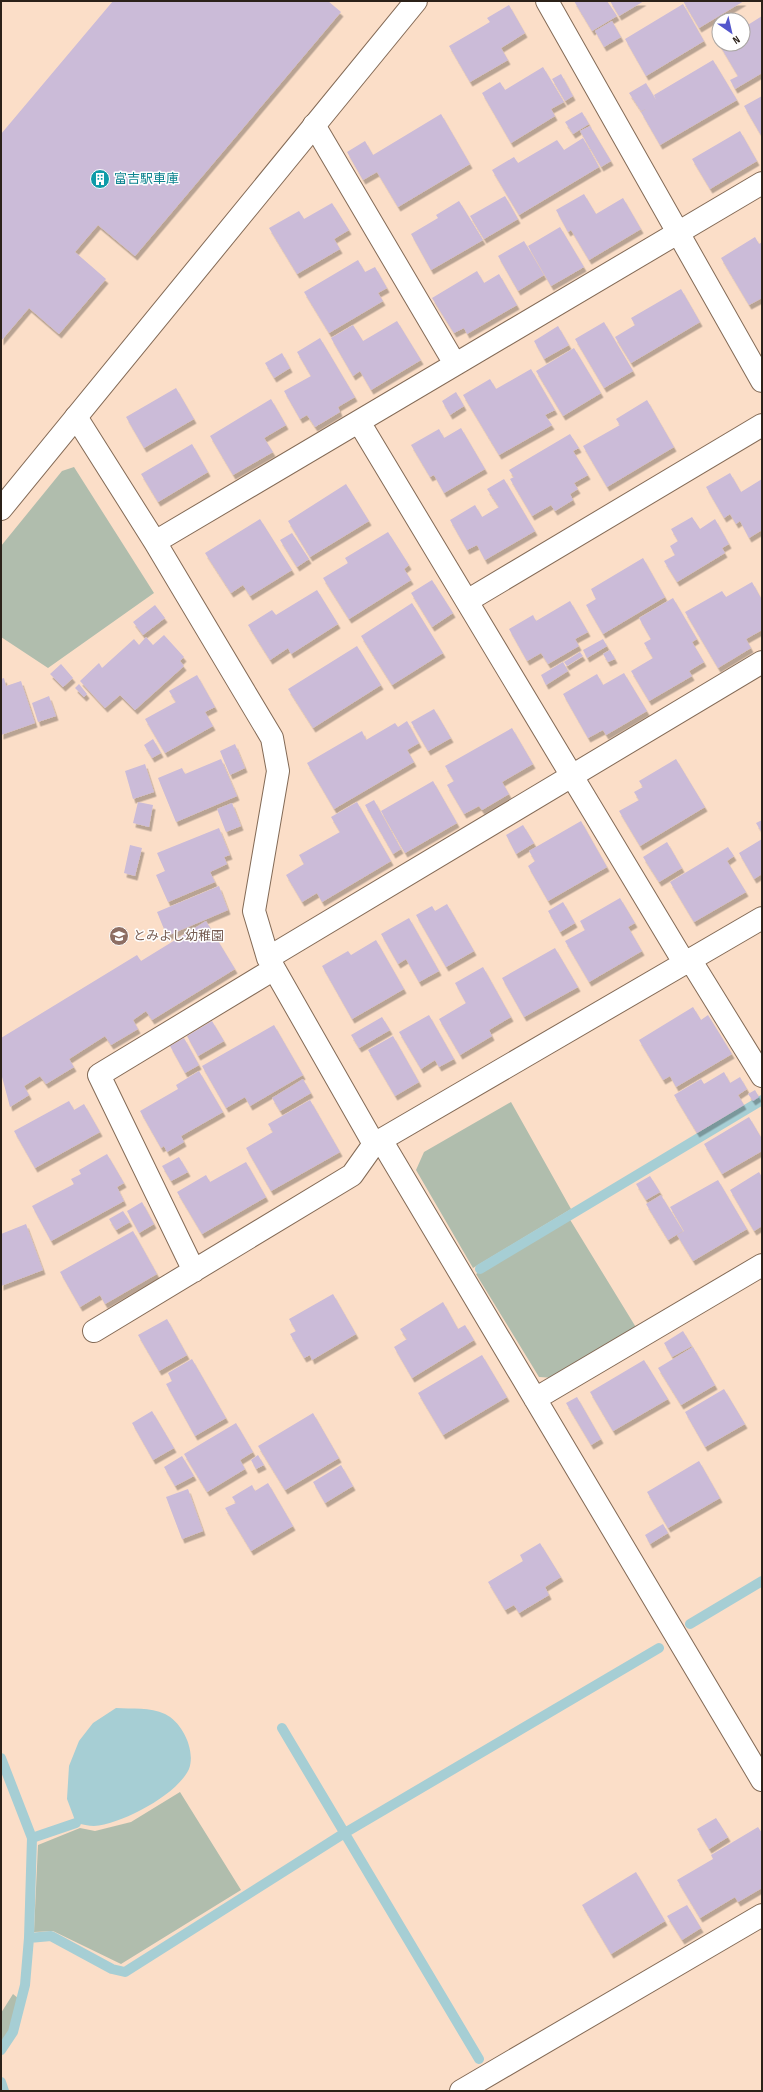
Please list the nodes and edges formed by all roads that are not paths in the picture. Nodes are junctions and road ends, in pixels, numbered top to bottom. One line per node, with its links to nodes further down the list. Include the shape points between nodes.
1 (416, 1): 3 (street)
2 (547, 1): 5 (street)
3 (314, 125): 6 (street); 8 (street)
4 (762, 183): 5 (street)
5 (678, 233): 6 (street); 7 (street)
6 (455, 364): 9 (street)
7 (762, 382)
8 (76, 417): 11 (street); 12 (street)
9 (359, 422): 12 (street); 13 (street)
10 (762, 425): 13 (street)
11 (1, 509)
12 (155, 542): 18 (street, via 272,738 278,771 254,911)
13 (467, 601): 15 (street)
14 (762, 662): 15 (street)
15 (572, 776): 17 (street); 18 (street)
16 (762, 918): 17 (street)
17 (688, 962): 19 (street); 20 (street)
18 (271, 964): 20 (street); 22 (street, via 99,1075)
19 (762, 1076)
20 (378, 1142): 22 (street, via 352,1175); 24 (street)
21 (762, 1266): 24 (street)
22 (194, 1271): 23 (street)
23 (94, 1332)
24 (535, 1399): 25 (street)
25 (762, 1780)
26 (762, 1915): 27 (street)
27 (461, 2091)

